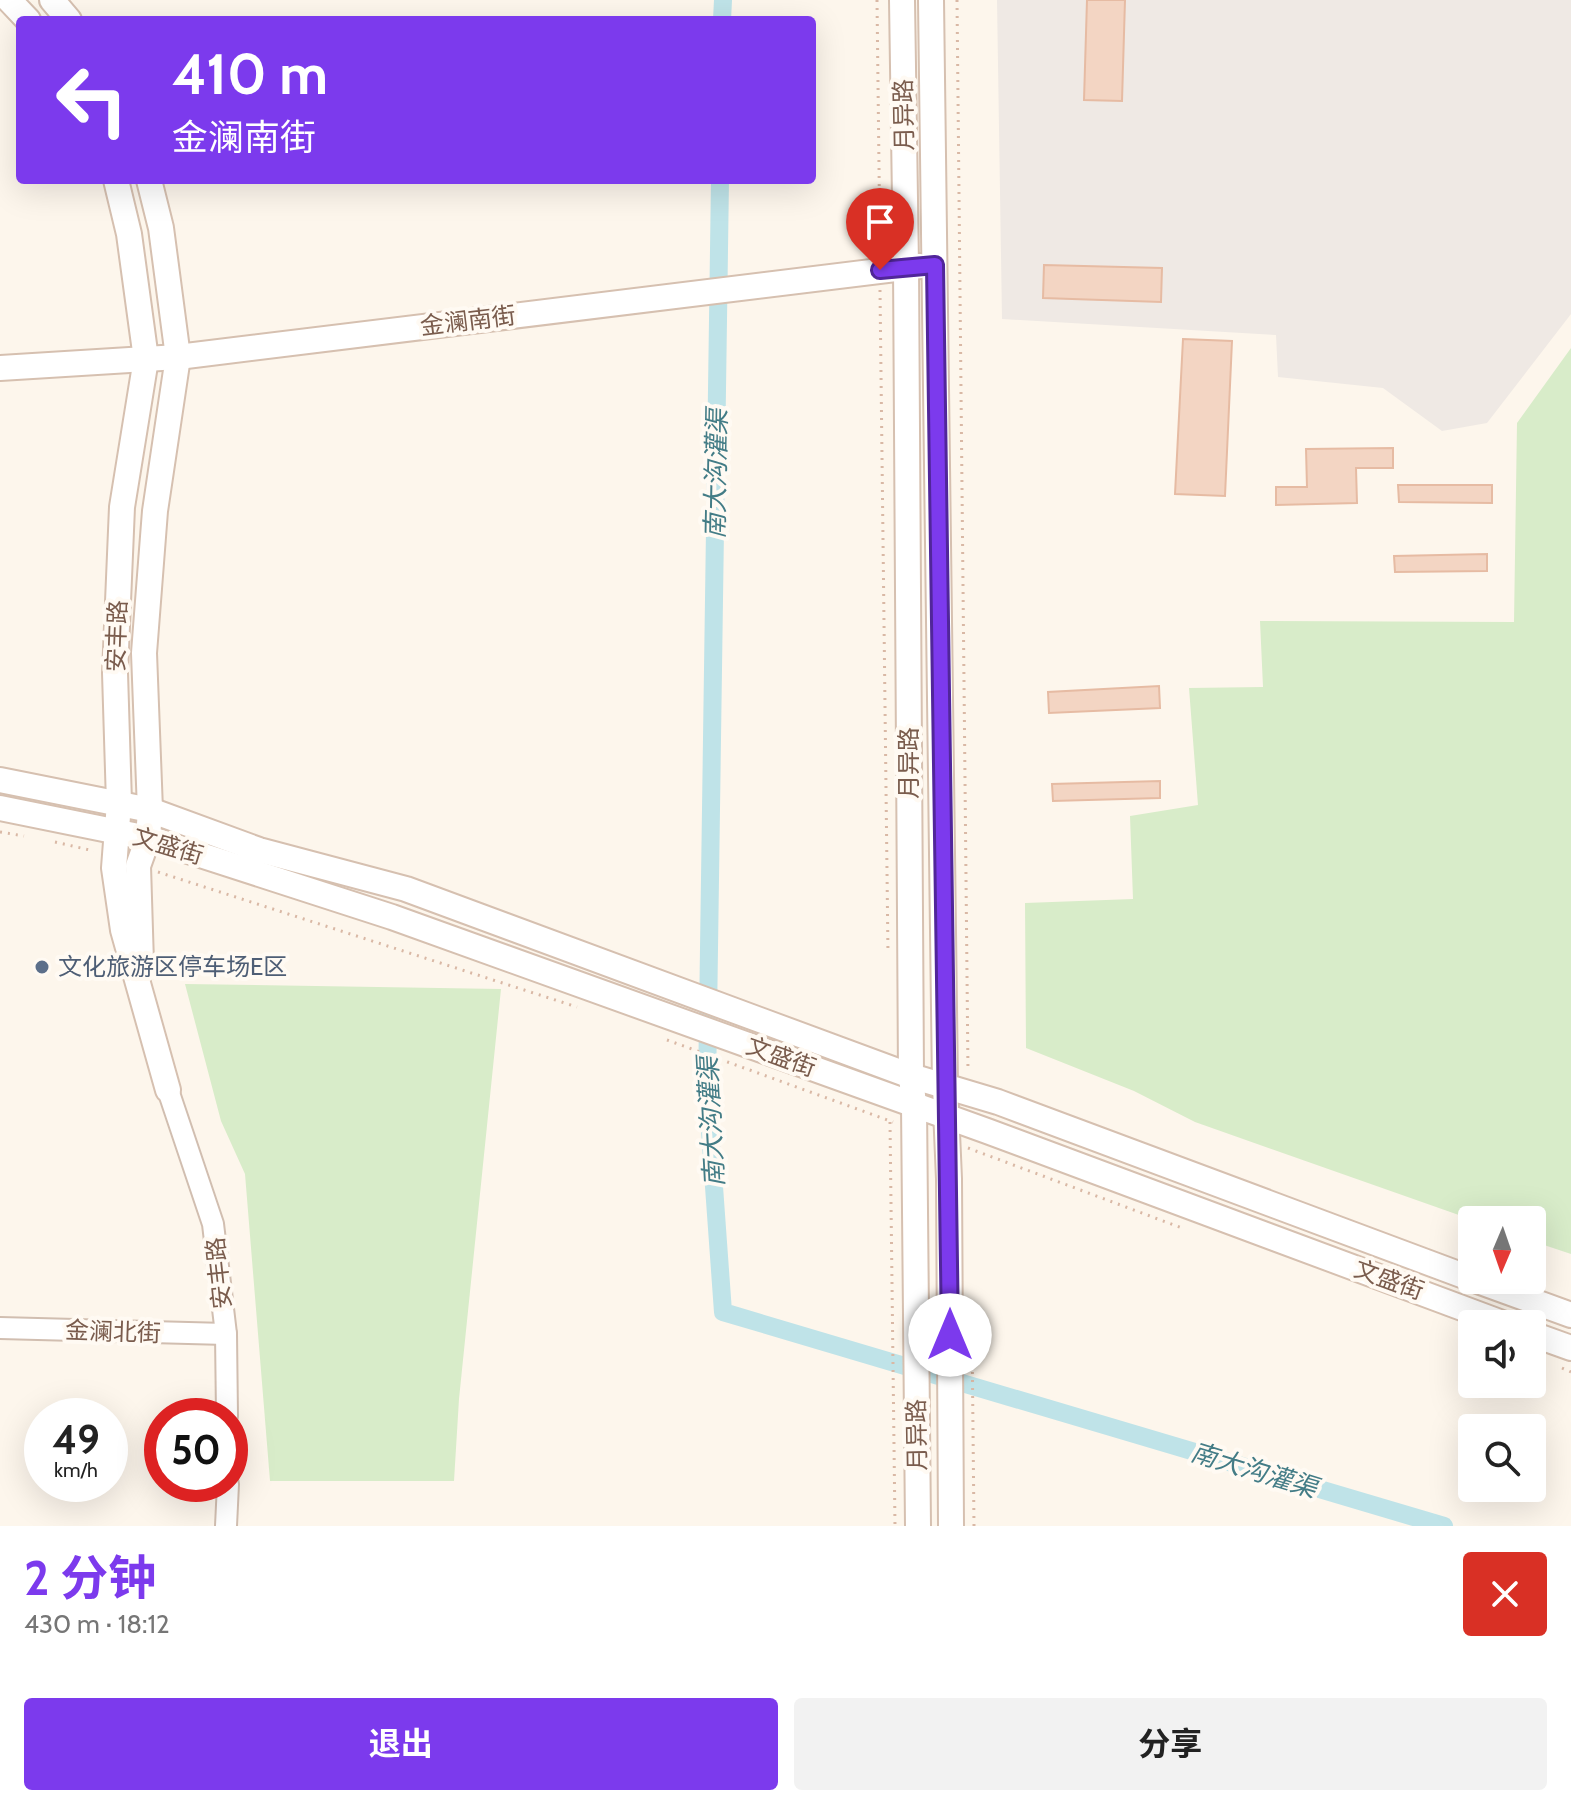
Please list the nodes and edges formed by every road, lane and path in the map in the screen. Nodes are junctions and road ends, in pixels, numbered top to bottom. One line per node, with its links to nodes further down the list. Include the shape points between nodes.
1 (9, 0): 7 (main road)
2 (52, 0): 8 (main road)
3 (877, 0): 13 (path, 月异路)
4 (902, 0): 12 (main road, 月异路)
5 (931, 0): 11 (main road, 月异路)
6 (957, 0): 32 (path)
7 (24, 16)
8 (66, 16)
9 (117, 184): 15 (main road, 安丰路)
10 (150, 184): 14 (main road, 安丰路)
11 (935, 265): 12 (main road, 金澜南街); 32 (main road, 月异路)
12 (906, 266): 13 (main road, 金澜南街); 31 (main road, 月异路)
13 (880, 270): 14 (main road, 金澜南街); 28 (path, 月异路)
14 (178, 357): 15 (main road, 金澜南街); 20 (main road, 安丰路, via 155,511 144,653)
15 (146, 359): 16 (main road, 金澜南街); 18 (main road, 安丰路, via 122,507 115,673)
16 (0, 368)
17 (0, 780): 18 (main road, 文盛街)
18 (119, 803): 20 (main road, 文盛街); 21 (main road, 安丰路)
19 (0, 808): 21 (main road, 文盛街)
20 (150, 810): 24 (main road, 安丰路); 31 (main road, 文盛街, via 259,850 406,889)
21 (117, 831): 24 (main road, 文盛街); 26 (main road, 安丰路)
22 (0, 832): 23 (path)
23 (27, 836)
24 (148, 838): 27 (main road, 安丰路); 34 (main road, 文盛街, via 392,917)
25 (56, 842): 26 (path, 文盛街)
26 (115, 857): 33 (main road, 安丰路, via 123,930)
27 (138, 866): 29 (path, 文盛街); 33 (main road, 安丰路, via 142,983)
28 (888, 956)
29 (581, 1009)
30 (655, 1035): 36 (path, 文盛街)
31 (911, 1076): 32 (main road, 文盛街); 35 (main road, 月异路)
32 (957, 1089): 37 (main road, 月异路); 39 (main road, 文盛街)
33 (168, 1090): 45 (street, 安丰路, via 213,1224)
34 (889, 1096): 35 (main road, 文盛街); 36 (path, 月异路)
35 (914, 1117): 36 (path, 文盛街); 37 (main road, 文盛街); 52 (main road, 月异路)
36 (890, 1121): 51 (path, 月异路)
37 (959, 1133): 38 (path); 41 (main road, 文盛街); 53 (main road, 月异路, via 949,1276)
38 (1188, 1230)
39 (1458, 1273)
40 (1514, 1294): 42 (main road, 文盛街)
41 (1465, 1310)
42 (1571, 1315)
43 (0, 1328): 45 (street, 金澜北街)
44 (972, 1328): 54 (path)
45 (226, 1334): 48 (street, 安丰路)
46 (1546, 1339): 47 (main road)
47 (1571, 1348)
48 (227, 1398)
49 (227, 1502): 50 (street)
50 (226, 1526)
51 (895, 1526)
52 (918, 1526)
53 (951, 1526)
54 (974, 1526)

